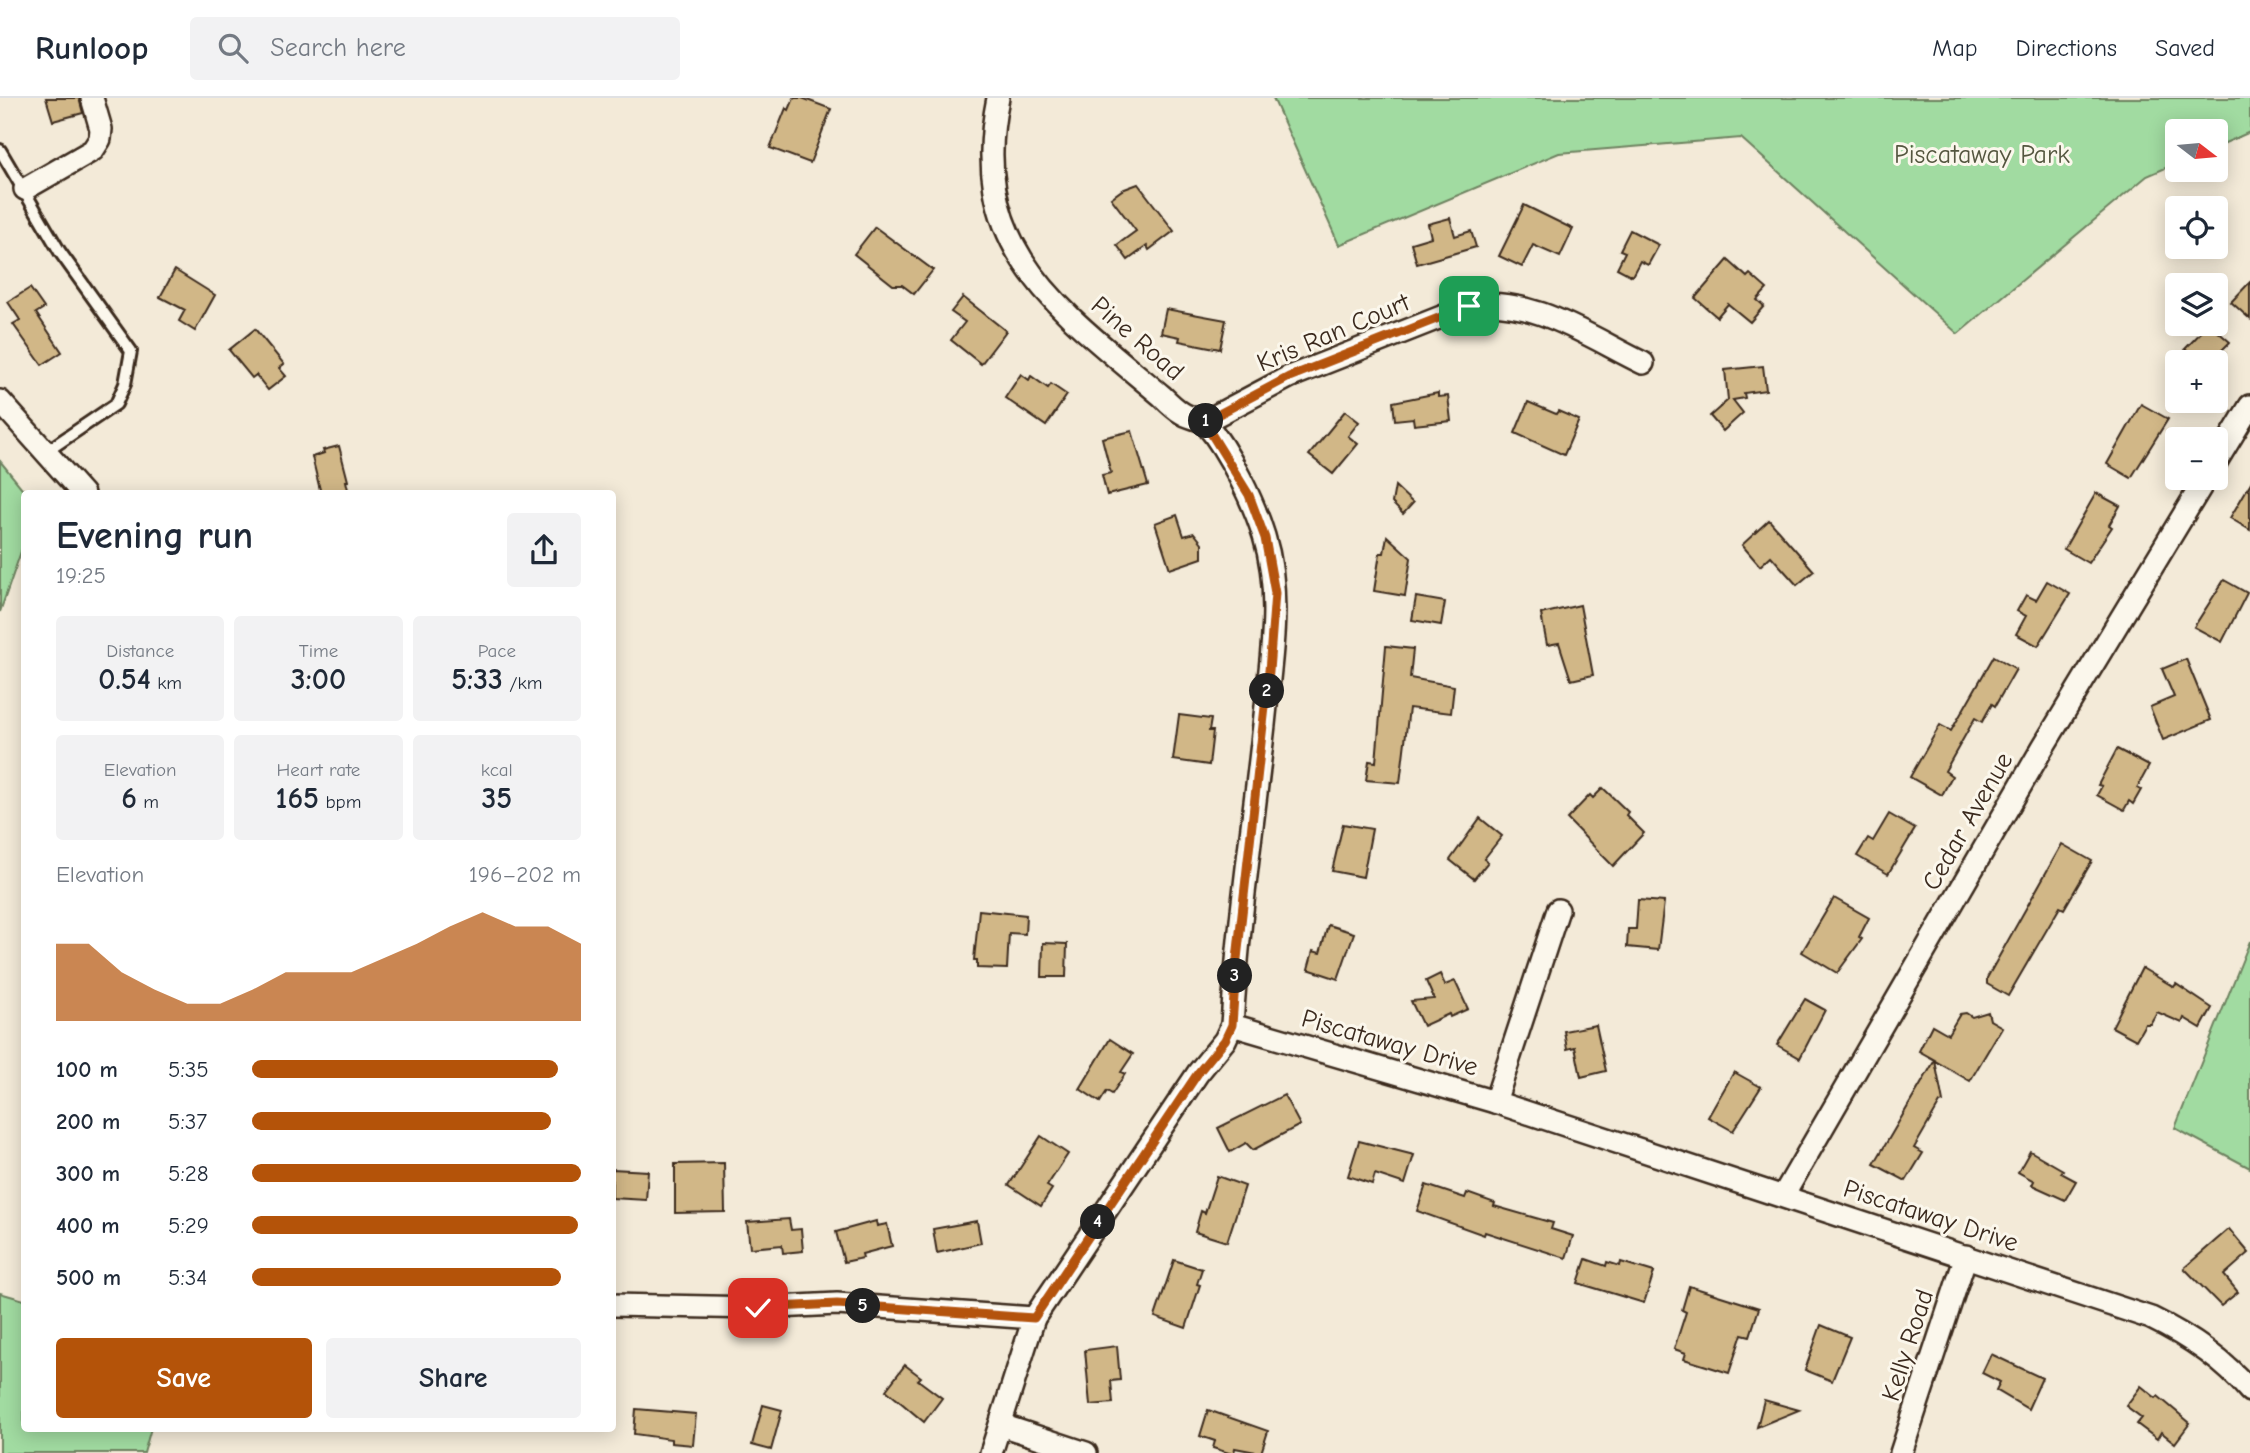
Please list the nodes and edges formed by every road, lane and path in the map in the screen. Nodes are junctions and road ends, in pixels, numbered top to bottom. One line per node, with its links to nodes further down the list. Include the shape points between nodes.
1 (92, 98): 4 (street, via 101,129 93,150)
2 (998, 98): 8 (street, Pine Road, via 991,139 993,187 1013,248 1081,328 1182,413)
3 (0, 150): 4 (lane)
4 (25, 189): 10 (lane, via 60,252 131,351 116,404)
5 (1643, 363): 8 (street, Kris Ran Court, via 1538,312 1490,302 1469,306 1289,377)
6 (0, 401): 10 (street)
7 (2250, 406): 9 (street)
8 (1204, 422): 14 (street, via 1249,495 1265,538 1275,593)
9 (2228, 442)
10 (47, 451): 11 (street)
11 (80, 490)
12 (2199, 490): 16 (street, Cedar Avenue, via 2043,747)
13 (1558, 910): 15 (street)
14 (1232, 1025): 15 (street, Piscataway Drive); 19 (street)
15 (1495, 1102): 16 (street, Piscataway Drive)
16 (1783, 1196): 17 (street, Piscataway Drive)
17 (1966, 1256): 20 (street, Piscataway Drive, via 2151,1318 2194,1341); 24 (street, Kelly Road)
18 (616, 1306): 19 (street, via 837,1304)
19 (1034, 1318): 21 (street)
20 (2246, 1379)
21 (1001, 1425): 22 (street); 23 (street)
22 (992, 1453)
23 (1086, 1453)
24 (1901, 1453)

